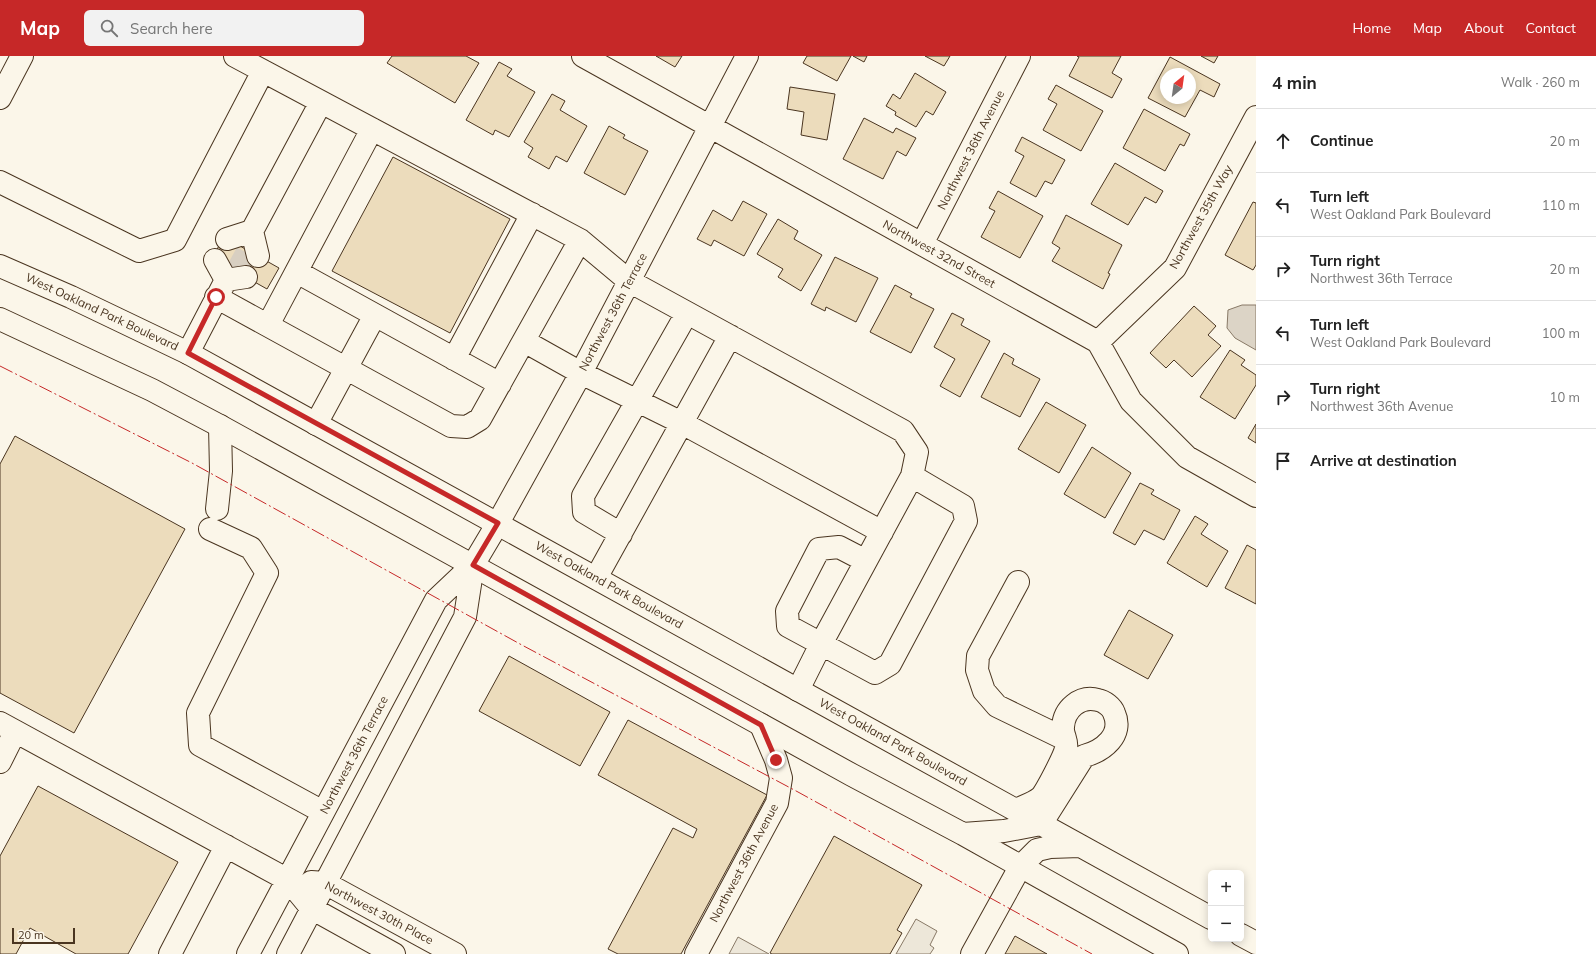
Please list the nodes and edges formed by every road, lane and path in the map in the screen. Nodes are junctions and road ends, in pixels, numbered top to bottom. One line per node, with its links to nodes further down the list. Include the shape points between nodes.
1 (22, 56): 7 (street)
2 (235, 56): 6 (street)
3 (583, 56): 10 (street, Northwest 32nd Street)
4 (747, 56): 10 (street, Northwest 36th Terrace)
5 (1019, 56): 17 (street, Northwest 36th Avenue)
6 (263, 71): 8 (street); 13 (street, via 174,240 139,251)
7 (0, 98)
8 (321, 102): 11 (street); 16 (street)
9 (1256, 116): 12 (street, Northwest 35th Way)
10 (710, 126): 17 (street, Northwest 32nd Street); 20 (street, Northwest 36th Terrace)
11 (372, 129): 14 (street); 19 (street)
12 (1249, 144): 27 (street, Northwest 35th Way, via 1175,268)
13 (0, 182)
14 (532, 214): 15 (street); 29 (street)
15 (580, 240): 20 (street); 26 (street)
16 (245, 244)
17 (922, 244): 27 (street, Northwest 32nd Street)
18 (0, 266): 28 (street, West Oakland Park Boulevard, via 107,313)
19 (297, 272): 22 (street); 24 (street)
20 (629, 281): 21 (street); 31 (street, Northwest 36th Terrace)
21 (687, 313): 25 (street); 33 (street)
22 (375, 315): 29 (street); 30 (street)
23 (0, 319): 36 (street, via 118,373)
24 (268, 325): 28 (street, via 227,275); 30 (street)
25 (730, 336): 34 (street); 37 (street, via 903,431 917,452)
26 (524, 341): 31 (street); 32 (street)
27 (1098, 342): 38 (street, via 1131,401 1176,446 1188,457)
28 (188, 353): 35 (street, West Oakland Park Boulevard)
29 (454, 359): 32 (street)
30 (346, 369): 32 (street, via 451,426 467,427 480,419); 35 (street)
31 (581, 373): 33 (street); 39 (street, Northwest 36th Terrace)
32 (500, 384)
33 (637, 401): 34 (street); 41 (street, via 582,496 584,512)
34 (682, 423): 40 (street); 41 (street)
35 (316, 424): 39 (street, West Oakland Park Boulevard)
36 (220, 426): 43 (street); 53 (street, via 221,471 214,519 251,548 267,573 198,713 200,744)
37 (912, 476): 40 (street); 46 (street, via 963,506 966,521 890,664 875,673)
38 (1256, 496)
39 (498, 523): 43 (street, Northwest 36th Terrace); 44 (street, West Oakland Park Boulevard)
40 (882, 532): 42 (street)
41 (620, 534): 44 (street)
42 (866, 561): 46 (street); 46 (street, via 839,547 819,549 787,611 788,626)
43 (473, 565): 48 (street); 53 (street, Northwest 36th Terrace, via 436,600); 60 (street, Northwest 36th Terrace, via 465,617)
44 (596, 578): 47 (street, West Oakland Park Boulevard)
45 (1018, 582): 50 (street, via 978,656 977,670 984,692 997,706)
46 (821, 644): 47 (street)
47 (798, 690): 52 (street, West Oakland Park Boulevard)
48 (761, 725): 55 (street); 71 (street, Northwest 36th Avenue, via 781,778 777,803)
49 (8, 727): 51 (street); 56 (street)
50 (1065, 739): 52 (street, via 1066,748 1042,797); 54 (street, via 1065,716 1074,705 1085,698 1100,700 1112,709 1117,718 1118,726 1114,736 1095,753 1084,756)
51 (0, 762)
52 (1016, 810): 54 (street, West Oakland Park Boulevard)
53 (324, 812): 59 (street, Northwest 36th Terrace)
54 (1041, 824): 55 (street, via 1004,831); 57 (street, West Oakland Park Boulevard)
55 (963, 834): 58 (street)
56 (226, 846): 59 (street); 66 (street)
57 (1080, 846): 58 (street, via 1037,850); 62 (street, West Oakland Park Boulevard)
58 (1020, 867): 72 (street); 73 (street)
59 (288, 880): 60 (street, Northwest 30th Place); 61 (street); 67 (street, Northwest 36th Terrace)
60 (325, 883): 61 (street, Northwest 36th Terrace); 63 (street, Northwest 30th Place)
61 (311, 908): 68 (street, Northwest 36th Terrace); 69 (street)
62 (1208, 916)
63 (406, 927): 69 (street); 70 (street, Northwest 30th Place)
64 (1244, 937): 65 (street)
65 (1256, 943)
66 (170, 954)
67 (248, 954)
68 (288, 954)
69 (393, 954)
70 (455, 954)
71 (696, 954)
72 (972, 954)
73 (1177, 954)

